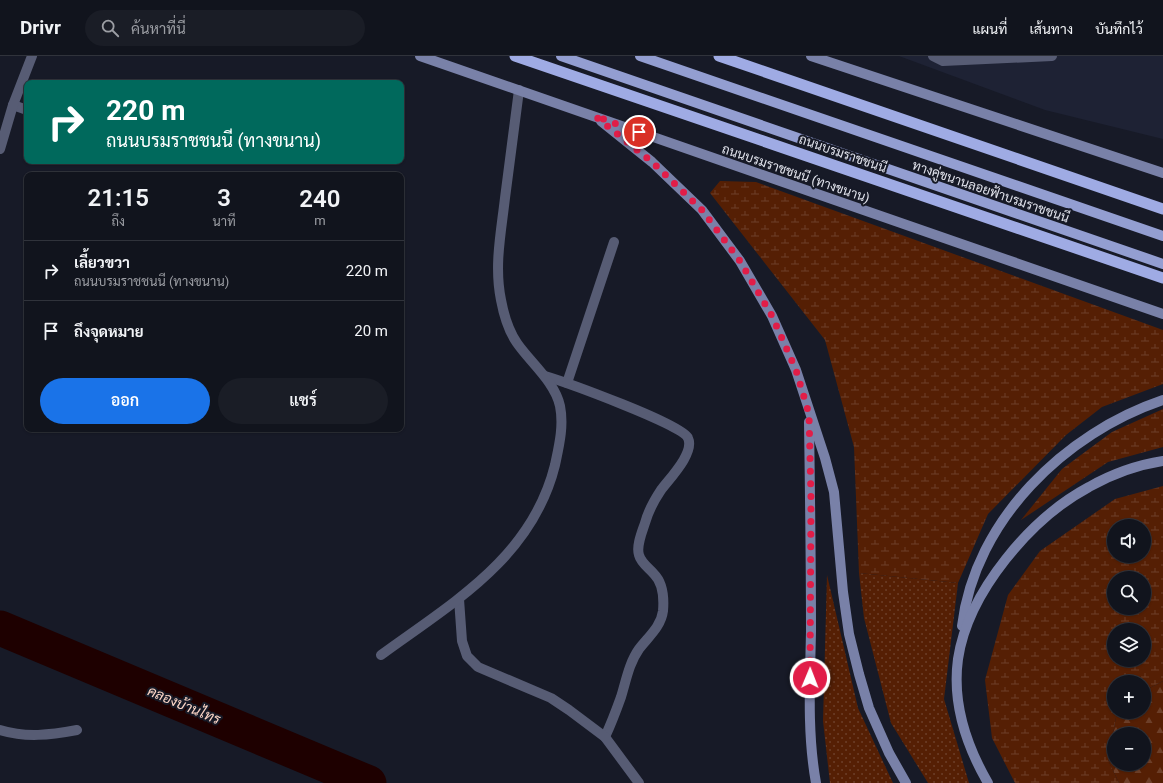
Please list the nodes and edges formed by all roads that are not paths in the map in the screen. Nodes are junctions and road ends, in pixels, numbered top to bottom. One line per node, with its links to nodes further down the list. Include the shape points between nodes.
1 (32, 56): 12 (street)
2 (420, 56): 11 (main road, ถนนบรมราชชนนี (ทางขนาน))
3 (515, 56): 21 (highway, ถนนบรมราชชนนี)
4 (561, 56): 20 (main road, ทางคู่ขนานลอยฟ้าบรมราชชนนี)
5 (640, 56): 18 (main road, ทางคู่ขนานลอยฟ้าบรมราชชนนี)
6 (719, 56): 17 (highway)
7 (811, 56): 10 (main road)
8 (933, 56): 9 (street, via 943,61)
9 (1052, 56)
10 (833, 60): 16 (main road)
11 (519, 90): 14 (main road, ถนนบรมราชชนนี (ทางขนาน)); 23 (street, via 497,267 508,328)
12 (13, 105): 13 (street); 15 (street)
13 (24, 109)
14 (595, 116): 22 (main road, ถนนบรมราชชนนี (ทางขนาน)); 26 (main road, via 652,162 702,210 740,261 772,316 796,370)
15 (0, 149)
16 (1163, 174)
17 (1163, 209)
18 (1163, 236)
19 (614, 242): 24 (street)
20 (1163, 264)
21 (1163, 278)
22 (1163, 314)
23 (545, 376): 24 (street); 28 (street, via 560,405 560,444 552,478 537,513 515,546 484,579)
24 (567, 382): 33 (street, via 681,431 689,442 687,454 660,492 646,521 639,545 639,555 660,583 663,612 659,624 632,661 621,698)
25 (1163, 400): 30 (main road, via 1107,425 1067,453 1046,470 1015,505 1001,524 968,595)
26 (809, 414): 35 (main road, via 809,708); 36 (main road, via 834,492 843,592 849,634 859,674 872,714)
27 (1163, 461): 30 (main road, via 1115,474 1088,488 1049,514 1022,541 986,587 968,624)
28 (459, 599): 29 (street); 33 (street, via 462,641 467,656 478,667 551,698)
29 (381, 655)
30 (958, 658): 37 (main road, via 960,713 975,759)
31 (0, 730): 32 (street, via 46,736)
32 (77, 730)
33 (605, 737): 34 (street)
34 (639, 783)
35 (816, 783)
36 (906, 783)
37 (988, 783)

